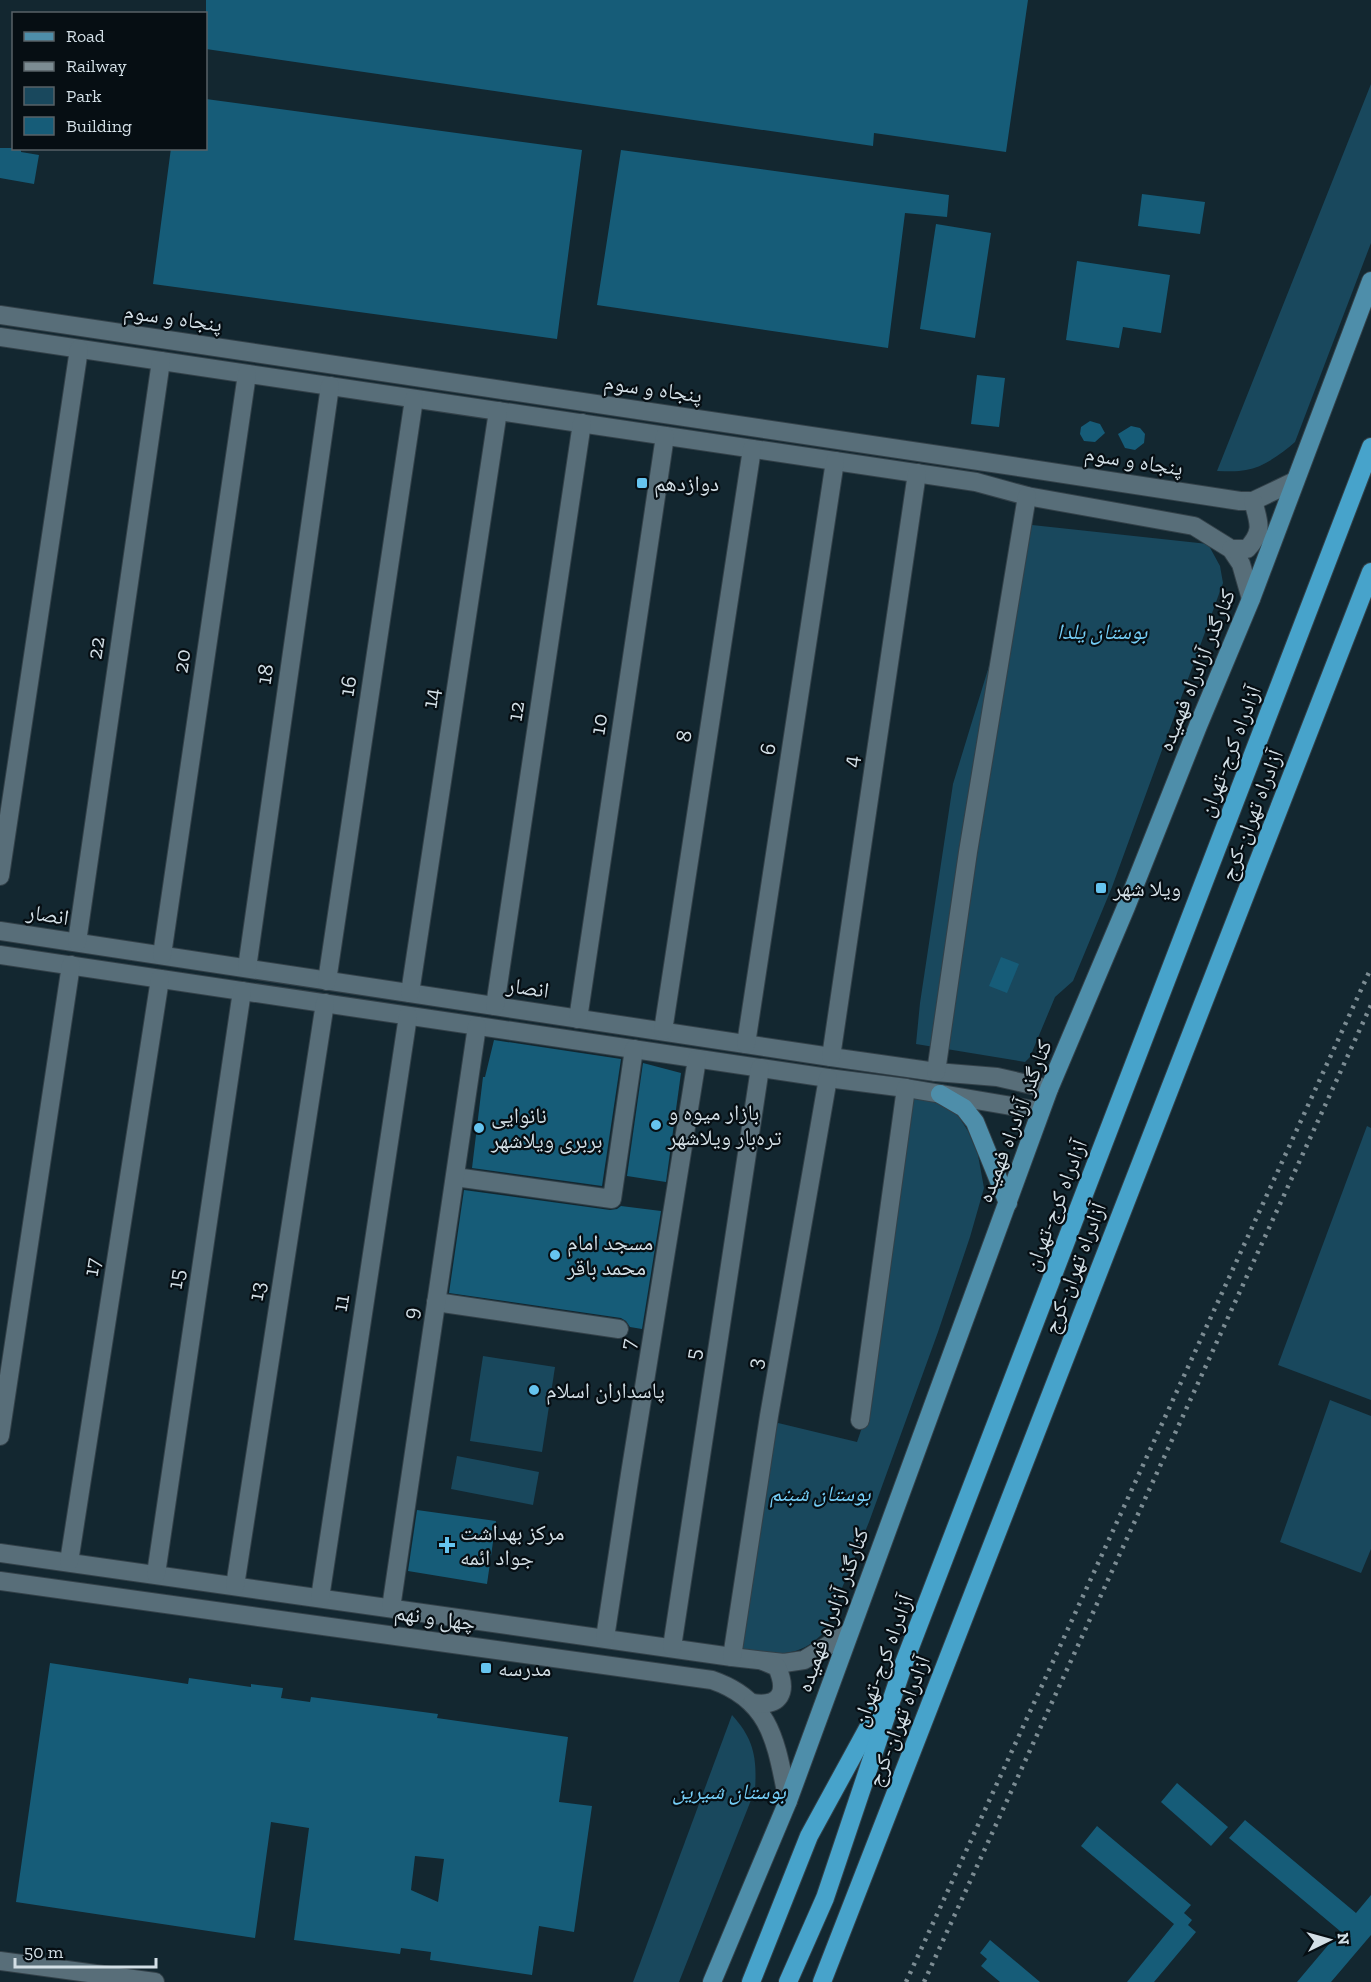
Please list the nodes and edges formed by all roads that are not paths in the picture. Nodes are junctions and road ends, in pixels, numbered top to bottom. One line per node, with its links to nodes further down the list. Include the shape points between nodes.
1 (1371, 281): 17 (main road, کنارگذر آزادراه فهمیده)
2 (0, 315): 14 (street, پنجاه و سوم)
3 (0, 337): 4 (street, پنجاه و سوم)
4 (79, 349): 5 (street, پنجاه و سوم); 24 (street)
5 (161, 361): 6 (street, پنجاه و سوم); 26 (street, 22)
6 (247, 374): 7 (street, پنجاه و سوم); 28 (street, 20)
7 (330, 386): 8 (street, پنجاه و سوم); 30 (street, 18)
8 (414, 399): 9 (street, پنجاه و سوم); 32 (street, 16)
9 (498, 411): 10 (street, پنجاه و سوم); 34 (street, 14)
10 (582, 423): 11 (street, پنجاه و سوم); 36 (street, 12)
11 (665, 436): 13 (street, پنجاه و سوم); 38 (street, 10)
12 (1371, 447): 70 (highway, آزادراه کرج-تهران)
13 (752, 449): 15 (street, پنجاه و سوم); 40 (street, 8)
14 (979, 460): 18 (street); 20 (street, پنجاه و سوم)
15 (835, 461): 16 (street, پنجاه و سوم); 41 (street, 6)
16 (916, 473): 18 (street, پنجاه و سوم); 43 (street, 4)
17 (1295, 481): 20 (street); 23 (main road, کنارگذر آزادراه فهمیده)
18 (976, 482): 19 (street, پنجاه و سوم)
19 (1027, 496): 21 (street, پنجاه و سوم, via 1194,526); 46 (street)
20 (1253, 501): 21 (street, via 1260,525 1257,538 1247,549)
21 (1231, 549): 23 (street, via 1241,564)
22 (1371, 572): 78 (highway, آزادراه تهران-کرج)
23 (1251, 599): 49 (main road, کنارگذر آزادراه فهمیده)
24 (0, 876)
25 (0, 931): 26 (street, انصار)
26 (76, 942): 28 (street, انصار)
27 (0, 955): 29 (street, انصار)
28 (162, 955): 30 (street, انصار)
29 (71, 965): 31 (street, انصار); 57 (street)
30 (247, 968): 32 (street, انصار)
31 (160, 979): 33 (street, انصار); 59 (street, 17)
32 (327, 981): 34 (street, انصار)
33 (242, 991): 35 (street, انصار); 60 (street, 15)
34 (410, 993): 36 (street, انصار)
35 (325, 1003): 37 (street, انصار); 62 (street, 13)
36 (495, 1006): 38 (street, انصار)
37 (408, 1016): 39 (street, انصار); 63 (street, 11)
38 (578, 1019): 40 (street, انصار)
39 (477, 1026): 42 (street, انصار); 52 (street, 9)
40 (663, 1032): 41 (street, انصار)
41 (746, 1044): 43 (street, انصار)
42 (634, 1049): 44 (street, انصار); 52 (street, via 612,1200)
43 (831, 1057): 46 (street, انصار)
44 (697, 1059): 45 (street, انصار); 66 (street, 7)
45 (760, 1068): 47 (street, انصار); 67 (street, 5)
46 (936, 1072): 49 (street, انصار, via 997,1077)
47 (828, 1078): 48 (street, انصار); 68 (street, 3)
48 (906, 1088): 50 (street, انصار); 56 (street)
49 (1049, 1089): 51 (main road, کنارگذر آزادراه فهمیده)
50 (940, 1094): 51 (street, انصار); 53 (main road, via 964,1108 975,1122)
51 (1040, 1111): 53 (main road, کنارگذر آزادراه فهمیده)
52 (455, 1177): 54 (street, 9)
53 (1008, 1203): 65 (main road, کنارگذر آزادراه فهمیده)
54 (436, 1302): 55 (street); 64 (street, 9)
55 (619, 1329)
56 (860, 1420)
57 (0, 1436)
58 (0, 1552): 59 (street, چهل و نهم)
59 (69, 1562): 60 (street, چهل و نهم)
60 (156, 1574): 62 (street, چهل و نهم)
61 (0, 1581): 71 (street, چهل و نهم, via 712,1680 726,1684)
62 (236, 1586): 63 (street, چهل و نهم)
63 (320, 1598): 64 (street, چهل و نهم)
64 (391, 1608): 66 (street, چهل و نهم)
65 (848, 1633): 69 (street, چهل و نهم, via 804,1660); 72 (main road, کنارگذر آزادراه فهمیده)
66 (605, 1638): 67 (street, چهل و نهم)
67 (672, 1647): 68 (street, چهل و نهم)
68 (732, 1657): 69 (street, چهل و نهم)
69 (761, 1660): 71 (street, via 777,1667 781,1692 772,1703)
70 (904, 1662): 76 (highway, via 809,1836); 77 (highway, آزادراه کرج-تهران, via 825,1898)
71 (752, 1703): 72 (street, چهل و نهم, via 763,1715 777,1745)
72 (788, 1801): 75 (main road, کنارگذر آزادراه فهمیده)
73 (0, 1961): 74 (street)
74 (155, 1982)
75 (712, 1982)
76 (751, 1982)
77 (788, 1982)
78 (822, 1982)

